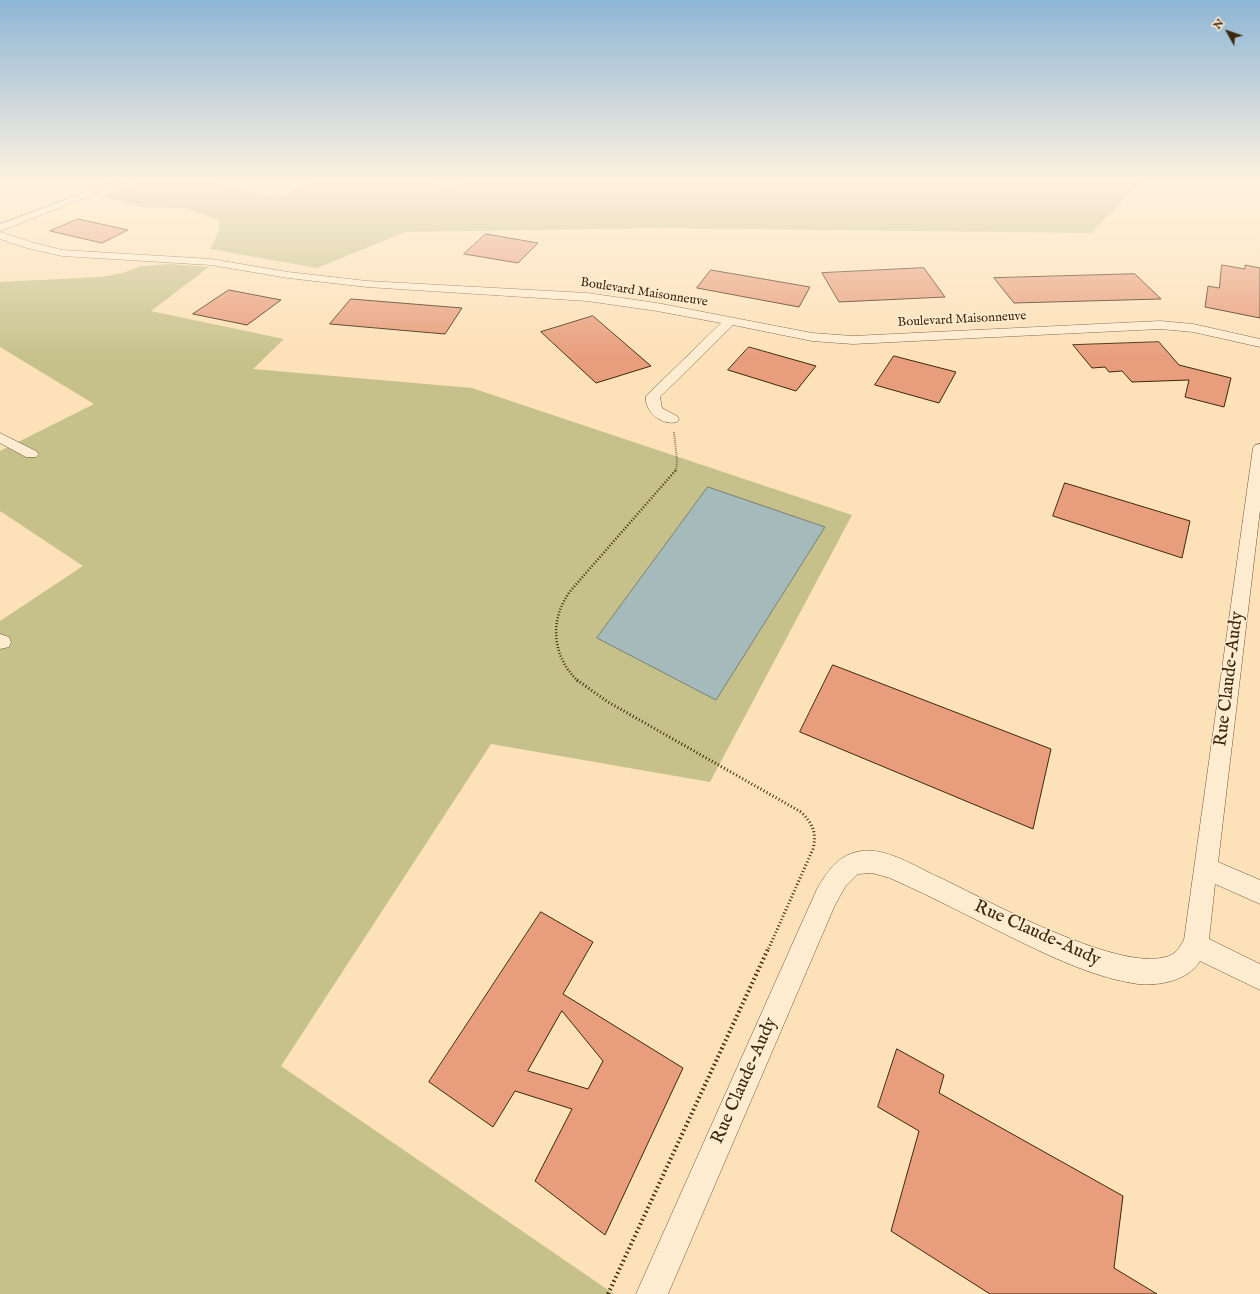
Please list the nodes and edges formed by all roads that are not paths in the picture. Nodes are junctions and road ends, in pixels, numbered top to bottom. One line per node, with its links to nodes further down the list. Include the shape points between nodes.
1 (12, 239): 2 (street, Boulevard Maisonneuve, via 62,253 205,261 367,284 587,297)
2 (730, 321): 3 (street, Boulevard Maisonneuve, via 812,337 853,340 1160,325 1193,328); 4 (street, via 653,396 654,409)
3 (1260, 343)
4 (672, 419)
5 (0, 437): 7 (street)
6 (1260, 448): 8 (street, Rue Claude-Audy)
7 (31, 454)
8 (1205, 868): 9 (street); 10 (street, Rue Claude-Audy)
9 (1260, 892)
10 (1194, 945): 11 (street); 12 (street, Rue Claude-Audy, via 1179,965 1169,969 1141,970 1110,966 1073,954 887,866 876,862 860,862 846,867 826,897)
11 (1260, 977)
12 (652, 1294)

